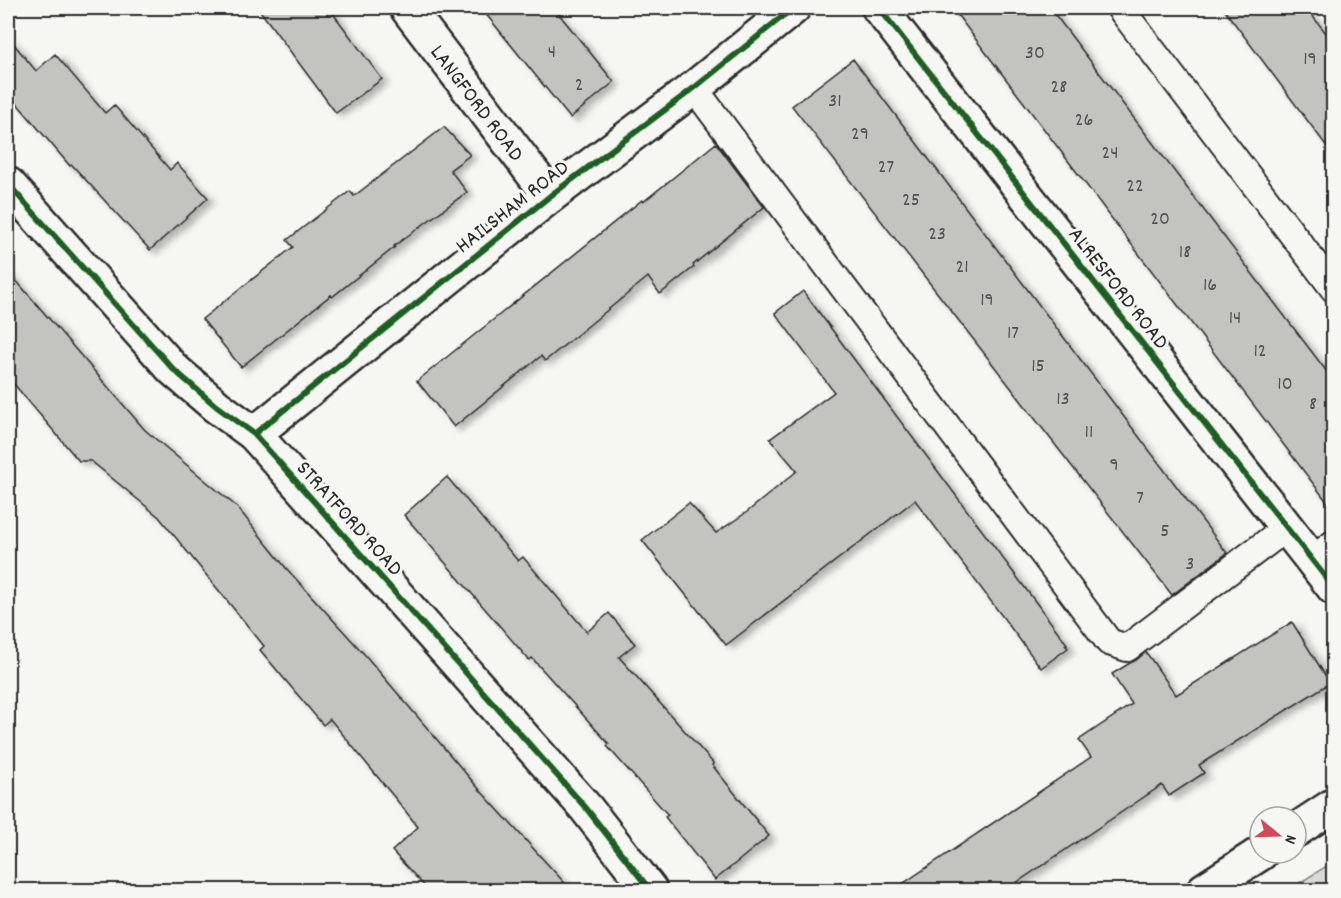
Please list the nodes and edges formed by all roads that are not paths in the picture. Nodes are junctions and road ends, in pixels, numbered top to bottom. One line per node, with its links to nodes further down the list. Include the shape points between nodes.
1 (407, 8): 7 (main road, LANGFORD ROAD)
2 (793, 8): 5 (main road, HAILSHAM ROAD)
3 (879, 8): 10 (main road, ALRESFORD ROAD)
4 (1120, 8): 8 (lane)
5 (694, 88): 7 (main road, HAILSHAM ROAD); 10 (lane, via 1109,642 1126,648)
6 (8, 184): 9 (main road, STRATFORD ROAD, via 173,369)
7 (550, 196): 9 (main road, HAILSHAM ROAD)
8 (1334, 289)
9 (254, 434): 16 (main road, STRATFORD ROAD, via 578,799)
10 (1286, 528): 11 (main road, ALRESFORD ROAD)
11 (1323, 552): 12 (main road, ALRESFORD ROAD)
12 (1334, 588)
13 (1334, 806): 14 (main road)
14 (1308, 822)
15 (1248, 862): 17 (main road)
16 (650, 891)
17 (1204, 891)

